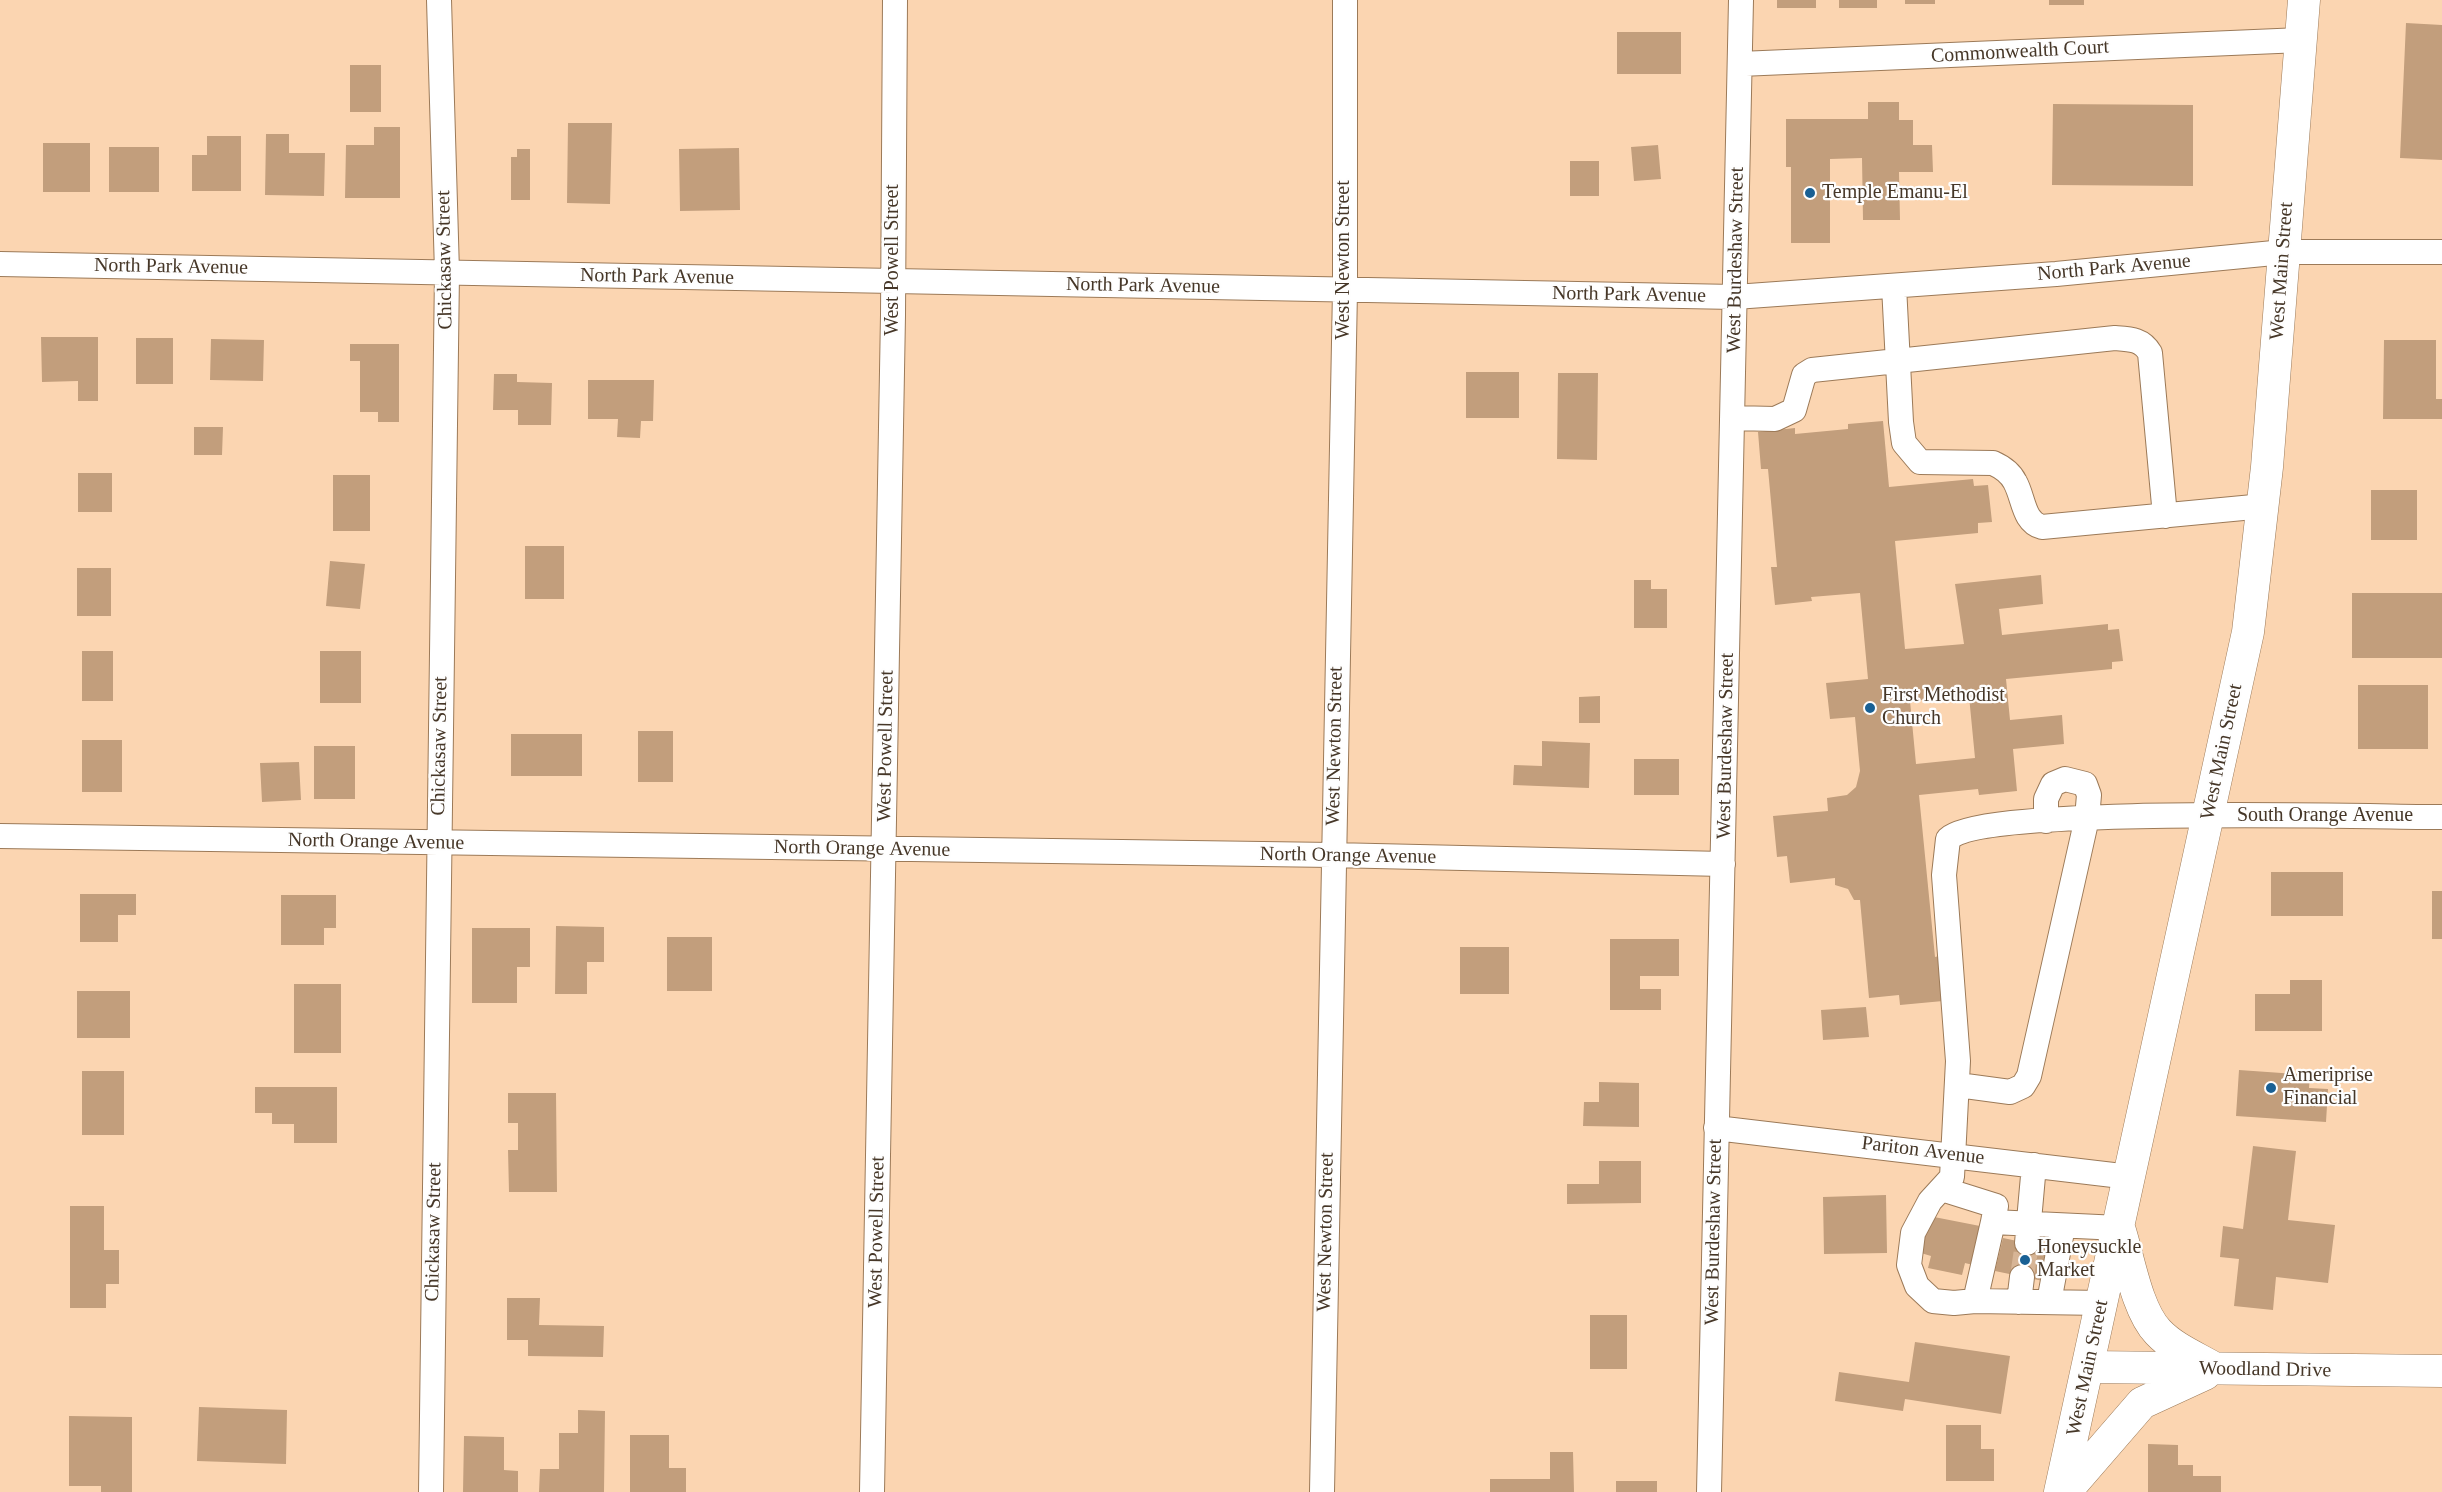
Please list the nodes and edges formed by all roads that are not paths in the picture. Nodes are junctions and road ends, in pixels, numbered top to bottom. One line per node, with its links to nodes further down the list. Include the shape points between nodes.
1 (439, 0): 11 (street, Chickasaw Street)
2 (895, 0): 12 (street, West Powell Street)
3 (1346, 0): 14 (street, West Newton Street)
4 (1741, 0): 7 (street, West Burdeshaw Street)
5 (2304, 0): 6 (main road, West Main Street)
6 (2301, 40): 7 (street, Commonwealth Court); 8 (main road, West Main Street)
7 (1740, 64): 15 (street, West Burdeshaw Street)
8 (2284, 252): 9 (street, North Park Avenue); 13 (street, North Park Avenue); 18 (main road, West Main Street)
9 (2442, 252)
10 (0, 264): 11 (street, North Park Avenue)
11 (447, 272): 12 (street, North Park Avenue); 25 (street, Chickasaw Street)
12 (894, 283): 14 (street, North Park Avenue); 26 (street, West Powell Street)
13 (1894, 286): 15 (street, North Park Avenue); 16 (street)
14 (1345, 290): 15 (street, North Park Avenue); 27 (street, West Newton Street)
15 (1735, 297): 17 (street, West Burdeshaw Street)
16 (1896, 359): 17 (street, via 1812,370 1804,375 1794,411 1786,416); 19 (street, via 1904,443 1920,462 1993,463 2015,481 2028,517 2034,525 2042,527); 19 (street, via 2115,338 2146,345 2150,353)
17 (1733, 418): 28 (street, West Burdeshaw Street)
18 (2264, 506): 19 (street); 20 (main road, West Main Street, via 2248,632)
19 (2165, 516)
20 (2208, 816): 21 (street, South Orange Avenue); 22 (street, South Orange Avenue); 33 (main road, West Main Street)
21 (2442, 817)
22 (2087, 818): 23 (street, South Orange Avenue); 23 (street, via 2089,795 2085,784 2065,779 2053,784 2048,792); 29 (street, via 2029,1076 2023,1086 2010,1092)
23 (2041, 821): 29 (street, South Orange Avenue, via 1961,830 1948,839 1944,875)
24 (0, 836): 25 (street, North Orange Avenue)
25 (439, 843): 26 (street, North Orange Avenue); 47 (street, Chickasaw Street)
26 (884, 849): 27 (street, North Orange Avenue); 48 (street, West Powell Street)
27 (1332, 855): 28 (street, North Orange Avenue); 49 (street, West Newton Street)
28 (1723, 864): 30 (street, West Burdeshaw Street)
29 (1958, 1085): 31 (street, South Orange Avenue)
30 (1716, 1128): 31 (street, Pariton Avenue); 50 (street, West Burdeshaw Street)
31 (1952, 1155): 32 (street, Pariton Avenue); 34 (street, South Orange Avenue, via 1952,1177)
32 (2034, 1165): 33 (street, Pariton Avenue); 38 (street)
33 (2130, 1177): 37 (main road, West Main Street)
34 (1942, 1189): 35 (street, via 1996,1206); 40 (street, South Orange Avenue, via 1930,1201 1913,1233 1909,1265 1917,1286 1933,1301)
35 (1993, 1222): 38 (street); 40 (street)
36 (2063, 1226): 37 (street); 38 (street); 42 (street)
37 (2119, 1228): 43 (main road, West Main Street); 45 (main road, via 2144,1311 2157,1332)
38 (2029, 1233)
39 (2022, 1277): 41 (street)
40 (1975, 1301): 41 (street, South Orange Avenue)
41 (2019, 1302): 42 (street, South Orange Avenue)
42 (2049, 1302): 43 (street, South Orange Avenue)
43 (2102, 1303): 44 (main road, West Main Street)
44 (2088, 1367): 45 (main road, Woodland Drive); 51 (main road, West Main Street)
45 (2217, 1370): 46 (main road, Woodland Drive); 52 (main road, via 2142,1403)
46 (2442, 1371)
47 (431, 1492)
48 (872, 1492)
49 (1322, 1492)
50 (1709, 1492)
51 (2060, 1492)
52 (2065, 1492)

